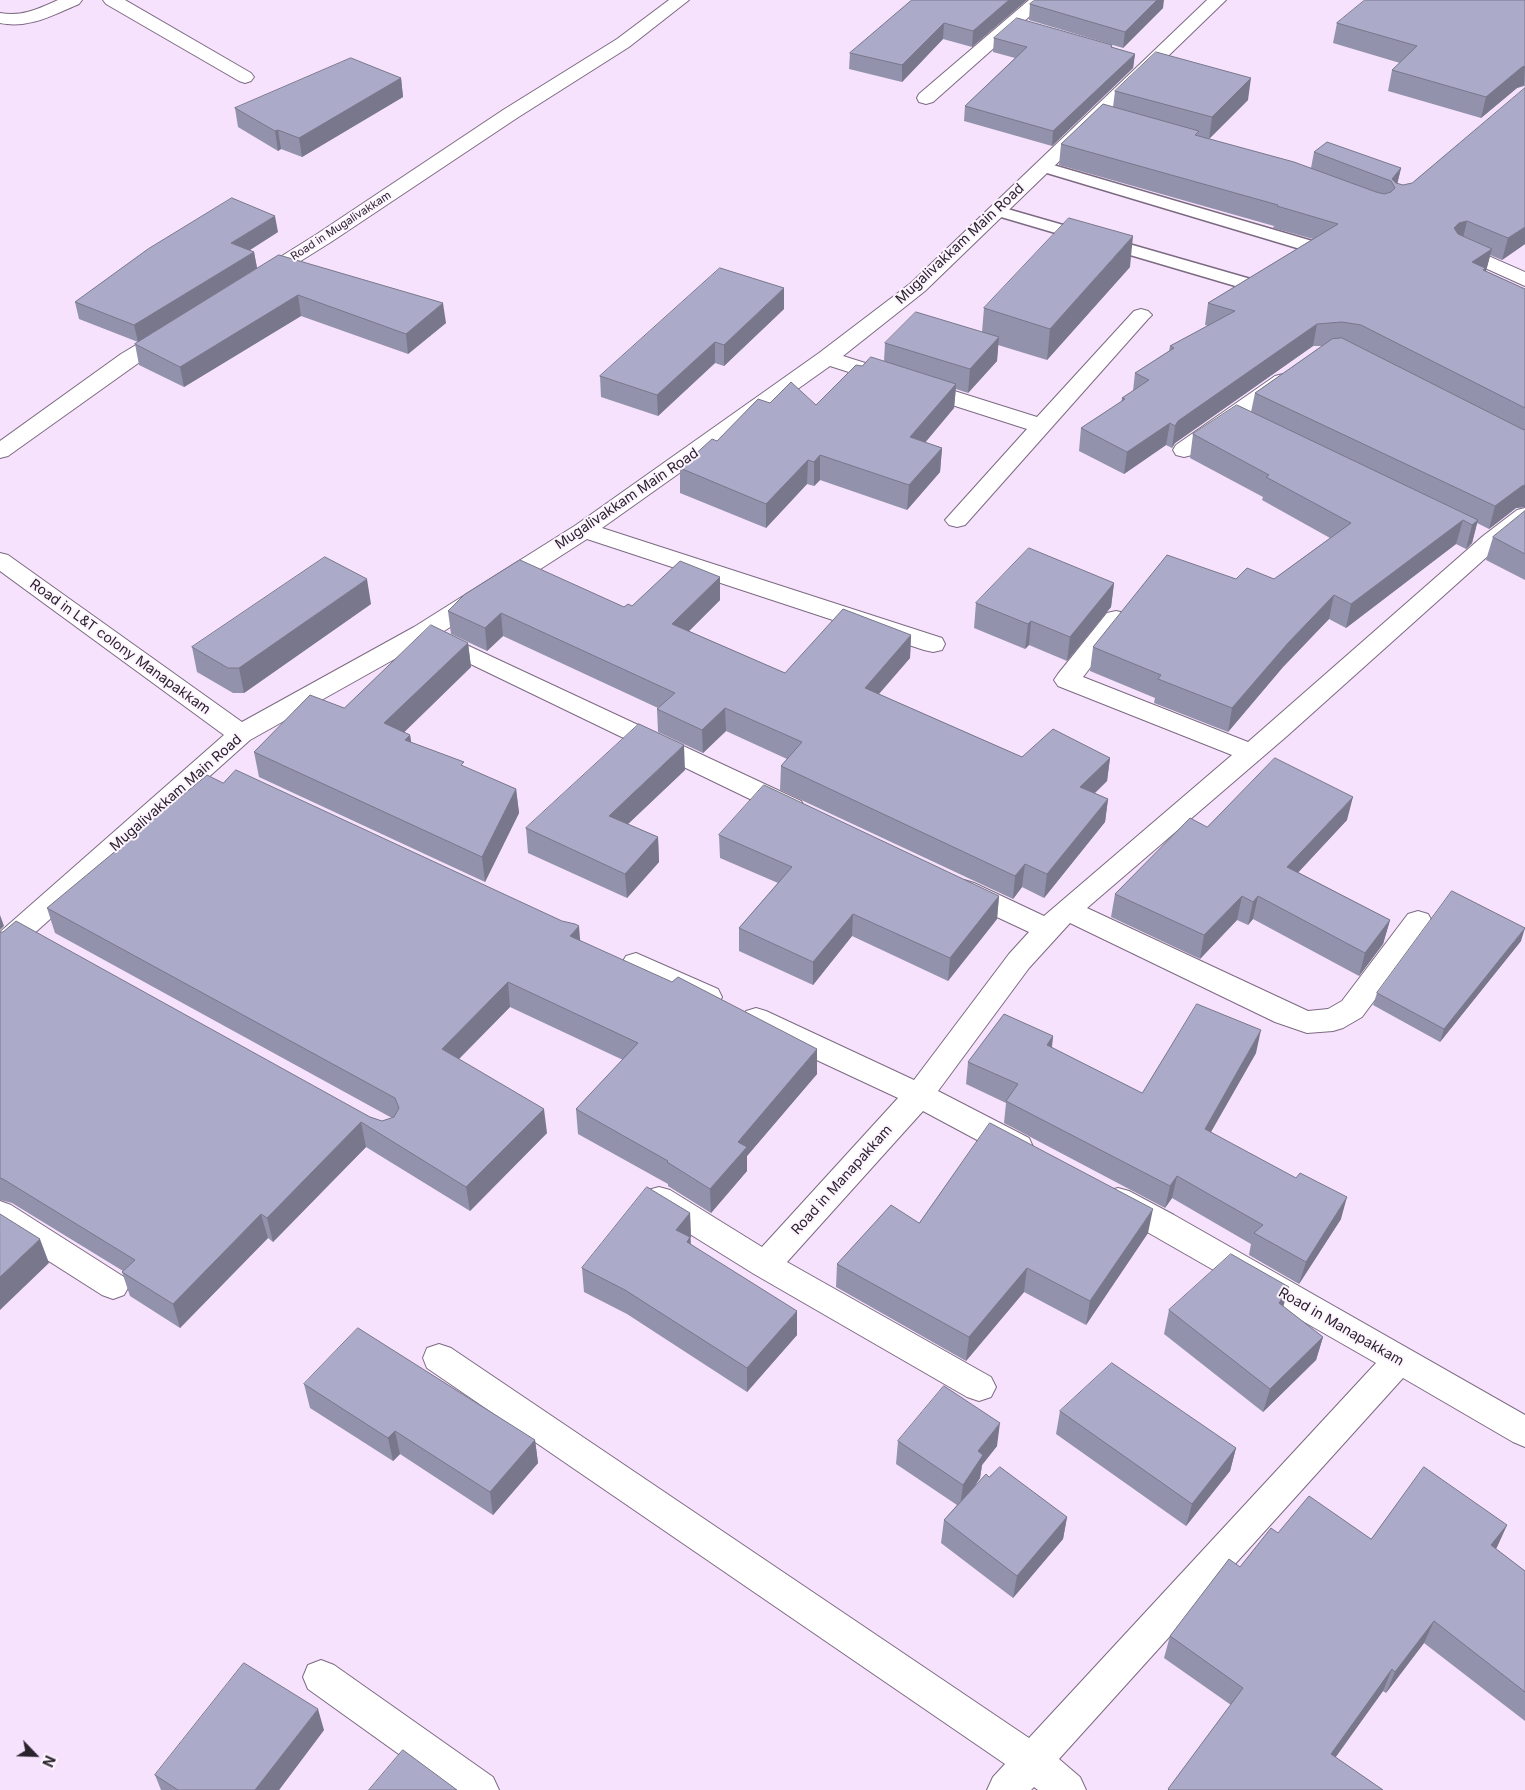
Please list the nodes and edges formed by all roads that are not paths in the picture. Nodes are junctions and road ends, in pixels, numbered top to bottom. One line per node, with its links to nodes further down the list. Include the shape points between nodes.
1 (73, 0): 6 (street, via 26,20)
2 (112, 0): 9 (street)
3 (680, 0): 16 (street, Road in Mugalivakkam, via 623,43)
4 (1039, 0): 7 (street)
5 (1217, 0): 11 (street, Mugalivakkam Main Road, via 1141,61 1107,119)
6 (0, 18)
7 (1012, 23): 8 (street); 10 (street)
8 (1031, 29)
9 (245, 77)
10 (926, 98)
11 (1043, 167): 12 (street, Mugalivakkam Main Road); 13 (lane)
12 (997, 211): 17 (lane); 20 (street, Mugalivakkam Main Road, via 918,287)
13 (1313, 247)
14 (1461, 250): 15 (street)
15 (1525, 280)
16 (248, 286)
17 (1256, 286)
18 (1141, 315): 22 (street)
19 (188, 323): 24 (street, via 129,360)
20 (827, 358): 22 (street); 27 (street, Mugalivakkam Main Road)
21 (1297, 370): 23 (street, via 1241,421)
22 (1041, 426): 26 (street)
23 (1184, 450)
24 (0, 451)
25 (1525, 515): 33 (street, Road in Manapakkam, via 1482,537)
26 (957, 520)
27 (584, 530): 30 (street, Mugalivakkam Main Road); 31 (street)
28 (0, 560): 32 (street, Road in L&T colony Manapakkam)
29 (1128, 605): 33 (street, via 1067,680)
30 (423, 633): 32 (street, Mugalivakkam Main Road); 36 (street)
31 (933, 644)
32 (241, 734): 34 (street, Mugalivakkam Main Road)
33 (1251, 753): 38 (street, Road in Manapakkam)
34 (206, 765): 35 (street); 40 (street, Mugalivakkam Main Road)
35 (230, 776)
36 (818, 820)
37 (942, 879): 38 (street)
38 (1057, 920): 39 (street, via 1307,1022 1333,1020 1352,1009); 44 (street, Road in Manapakkam, via 1020,960)
39 (1418, 921)
40 (22, 928): 41 (street); 42 (street, Mugalivakkam Main Road)
41 (47, 943)
42 (0, 948)
43 (636, 964): 44 (street)
44 (919, 1095): 45 (street); 49 (street, Road in Manapakkam)
45 (1044, 1161)
46 (1095, 1188): 52 (street, Road in Manapakkam)
47 (646, 1191): 49 (street)
48 (0, 1214): 50 (street)
49 (765, 1265): 53 (street)
50 (113, 1286)
51 (439, 1358): 56 (street)
52 (1399, 1360): 54 (street, Road in Manapakkam); 56 (street)
53 (979, 1387)
54 (1525, 1432)
55 (321, 1677): 57 (street)
56 (1033, 1762): 58 (street); 59 (street)
57 (480, 1790)
58 (1006, 1790)
59 (1067, 1790)

